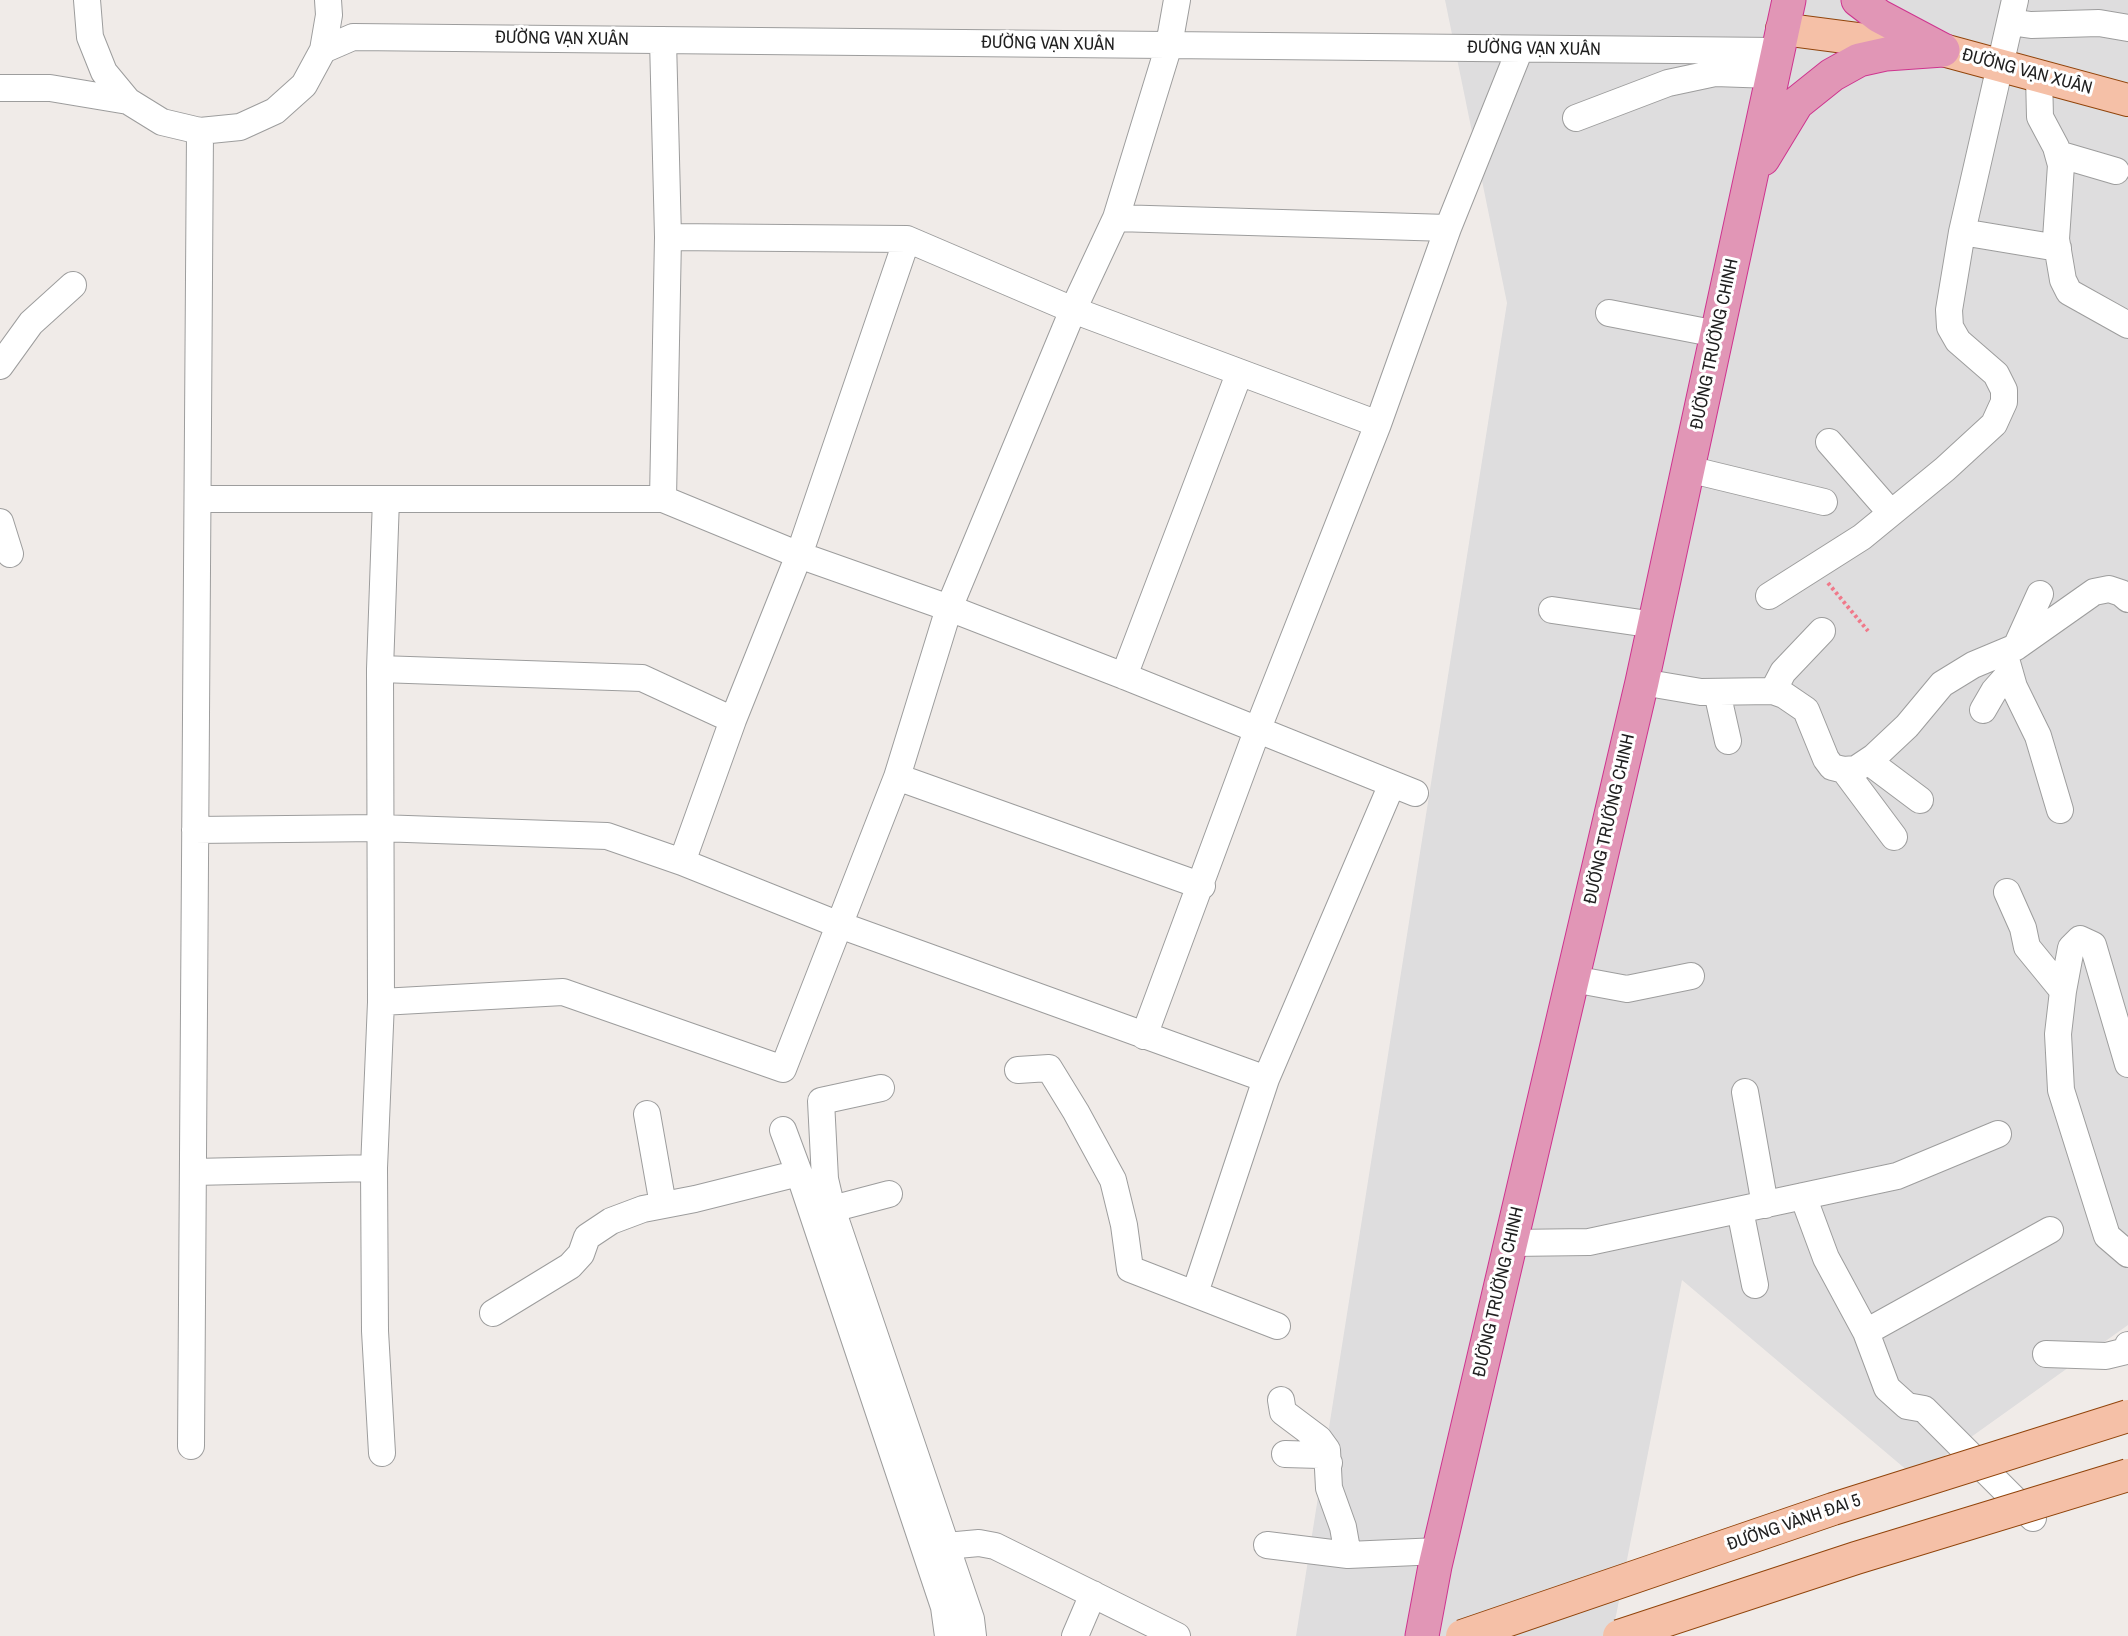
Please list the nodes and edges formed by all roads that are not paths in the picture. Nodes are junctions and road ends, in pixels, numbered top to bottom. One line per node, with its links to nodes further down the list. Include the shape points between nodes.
1 (87, 0): 17 (street, via 90,37 104,72)
2 (328, 0): 11 (street)
3 (1177, 0): 9 (street)
4 (1858, 0): 12 (highway, via 1879,16)
5 (2012, 11): 6 (street, via 2031,25 2099,23); 13 (street)
6 (2128, 28)
7 (1780, 39): 10 (street, ĐƯỜNG VẠN XUÂN); 12 (main road, ĐƯỜNG VẠN XUÂN); 18 (street, via 1715,73 1668,83); 22 (highway, ĐƯỜNG TRƯỜNG CHINH)
8 (663, 40): 9 (street, ĐƯỜNG VẠN XUÂN); 11 (street, ĐƯỜNG VẠN XUÂN, via 352,37); 26 (street)
9 (1169, 45): 10 (street, ĐƯỜNG VẠN XUÂN); 23 (street)
10 (1520, 49): 24 (street)
11 (323, 50): 19 (street, via 304,85 275,111 240,127)
12 (1943, 50): 13 (main road, ĐƯỜNG VẠN XUÂN); 22 (highway, via 1859,60 1832,75 1797,104)
13 (1999, 65): 14 (main road, ĐƯỜNG VẠN XUÂN); 25 (street)
14 (2039, 76): 16 (main road, ĐƯỜNG VẠN XUÂN); 20 (street, via 2040,117)
15 (0, 88): 17 (street, via 50,88)
16 (2128, 100)
17 (128, 101): 19 (street, via 162,122)
18 (1576, 118)
19 (200, 131): 39 (street)
20 (2058, 154): 21 (street); 28 (street)
21 (2116, 171)
22 (1749, 184): 33 (highway, ĐƯỜNG TRƯỜNG CHINH)
23 (1116, 219): 24 (street); 30 (street)
24 (1448, 228): 36 (street)
25 (1962, 232): 28 (street); 43 (street, via 1949,310 1950,327 1958,341 1996,374 2004,390 2004,402 1994,424)
26 (668, 237): 27 (street); 41 (street)
27 (907, 239): 30 (street); 46 (street)
28 (2058, 248): 32 (street, via 2068,292)
29 (73, 285): 34 (street, via 31,323)
30 (1074, 310): 35 (street); 50 (street)
31 (1609, 313): 33 (street)
32 (2128, 325)
33 (1717, 334): 38 (highway, ĐƯỜNG TRƯỜNG CHINH)
34 (0, 366)
35 (1239, 374): 36 (street); 56 (street)
36 (1378, 424): 62 (street)
37 (1829, 442): 43 (street)
38 (1688, 469): 42 (street); 52 (highway, ĐƯỜNG TRƯỜNG CHINH)
39 (198, 499): 40 (street); 70 (street)
40 (386, 499): 41 (street); 55 (street)
41 (663, 499): 46 (street)
42 (1824, 502)
43 (1891, 513): 48 (street, via 1862,537)
44 (0, 522): 45 (street)
45 (10, 554)
46 (799, 555): 50 (street); 61 (street)
47 (2040, 594): 54 (street)
48 (1769, 596)
49 (2128, 599): 54 (street, via 2109,589 2094,592)
50 (949, 609): 56 (street); 66 (street)
51 (1552, 610): 52 (street)
52 (1655, 625): 57 (highway, ĐƯỜNG TRƯỜNG CHINH)
53 (1822, 631): 58 (street, via 1784,672)
54 (2010, 657): 60 (street); 64 (street, via 1973,665 1942,684 1907,726); 68 (street)
55 (380, 669): 61 (street, via 642,678); 69 (street)
56 (1124, 676): 62 (street)
57 (1642, 682): 59 (street); 77 (highway, ĐƯỜNG TRƯỜNG CHINH)
58 (1773, 691): 59 (street); 65 (street, via 1806,710 1826,759 1832,767)
59 (1717, 692): 63 (street)
60 (1983, 710)
61 (734, 720): 72 (street)
62 (1257, 731): 73 (street); 83 (street, via 1403,789)
63 (1728, 741)
64 (1868, 761): 65 (street, via 1856,769); 67 (street)
65 (1844, 770): 71 (street)
66 (897, 777): 73 (street); 75 (street)
67 (1920, 800)
68 (2060, 810)
69 (379, 828): 70 (street); 72 (street, via 607,836); 79 (street)
70 (195, 830): 90 (street)
71 (1894, 837)
72 (682, 862): 75 (street)
73 (1202, 886): 80 (street)
74 (2007, 892): 78 (street, via 2024,928 2027,947)
75 (837, 924): 79 (street, via 783,1069 563,992); 80 (street)
76 (1691, 976): 77 (street, via 1627,989)
77 (1573, 979): 98 (highway, ĐƯỜNG TRƯỜNG CHINH)
78 (2063, 991): 81 (street, via 2071,948 2080,939 2092,945); 99 (street, via 2058,1034 2061,1090 2107,1236)
79 (381, 1002): 89 (street)
80 (1144, 1036): 83 (street)
81 (2128, 1064)
82 (1018, 1070): 101 (street, via 1049,1068 1077,1112 1113,1180 1130,1269)
83 (1266, 1079): 101 (street)
84 (881, 1088): 96 (street, via 821,1101 825,1179)
85 (1745, 1092): 95 (street)
86 (647, 1114): 94 (street)
87 (783, 1130): 91 (street)
88 (1998, 1134): 93 (street, via 1897,1176)
89 (374, 1168): 90 (street); 110 (street, via 375,1331)
90 (193, 1172): 109 (street)
91 (799, 1173): 94 (street); 120 (street, via 944,1607)
92 (889, 1194): 96 (street)
93 (1803, 1196): 95 (street); 104 (street, via 1826,1258)
94 (663, 1205): 102 (street, via 597,1228 570,1266)
95 (1753, 1208): 98 (street, via 1589,1242); 100 (street)
96 (832, 1209): 116 (street)
97 (2050, 1230): 104 (street)
98 (1511, 1243): 117 (highway, ĐƯỜNG TRƯỜNG CHINH)
99 (2128, 1254)
100 (1755, 1285)
101 (1195, 1293): 103 (street)
102 (493, 1313)
103 (1277, 1326)
104 (1866, 1332): 114 (street, via 1887,1388 1907,1406 1924,1409)
105 (2127, 1349): 106 (street, via 2106,1356)
106 (2046, 1354)
107 (1281, 1400): 112 (street, via 1283,1412 1319,1439 1327,1450)
108 (2128, 1416): 125 (main road, ĐƯỜNG VÀNH ĐAI 5, bridge, via 1833,1509)
109 (191, 1446)
110 (382, 1453)
111 (1285, 1454): 112 (street, via 1320,1455)
112 (1329, 1463): 118 (street, via 1329,1488)
113 (2128, 1475): 126 (main road, bridge)
114 (2034, 1520)
115 (1267, 1545): 118 (street)
116 (946, 1546): 119 (street, via 995,1546); 121 (street)
117 (1439, 1551): 118 (street); 124 (highway, ĐƯỜNG TRƯỜNG CHINH)
118 (1348, 1555)
119 (1093, 1594): 122 (street); 123 (street)
120 (948, 1636)
121 (973, 1636)
122 (1075, 1636)
123 (1177, 1636)
124 (1422, 1636)
125 (1462, 1636)
126 (1619, 1636)

